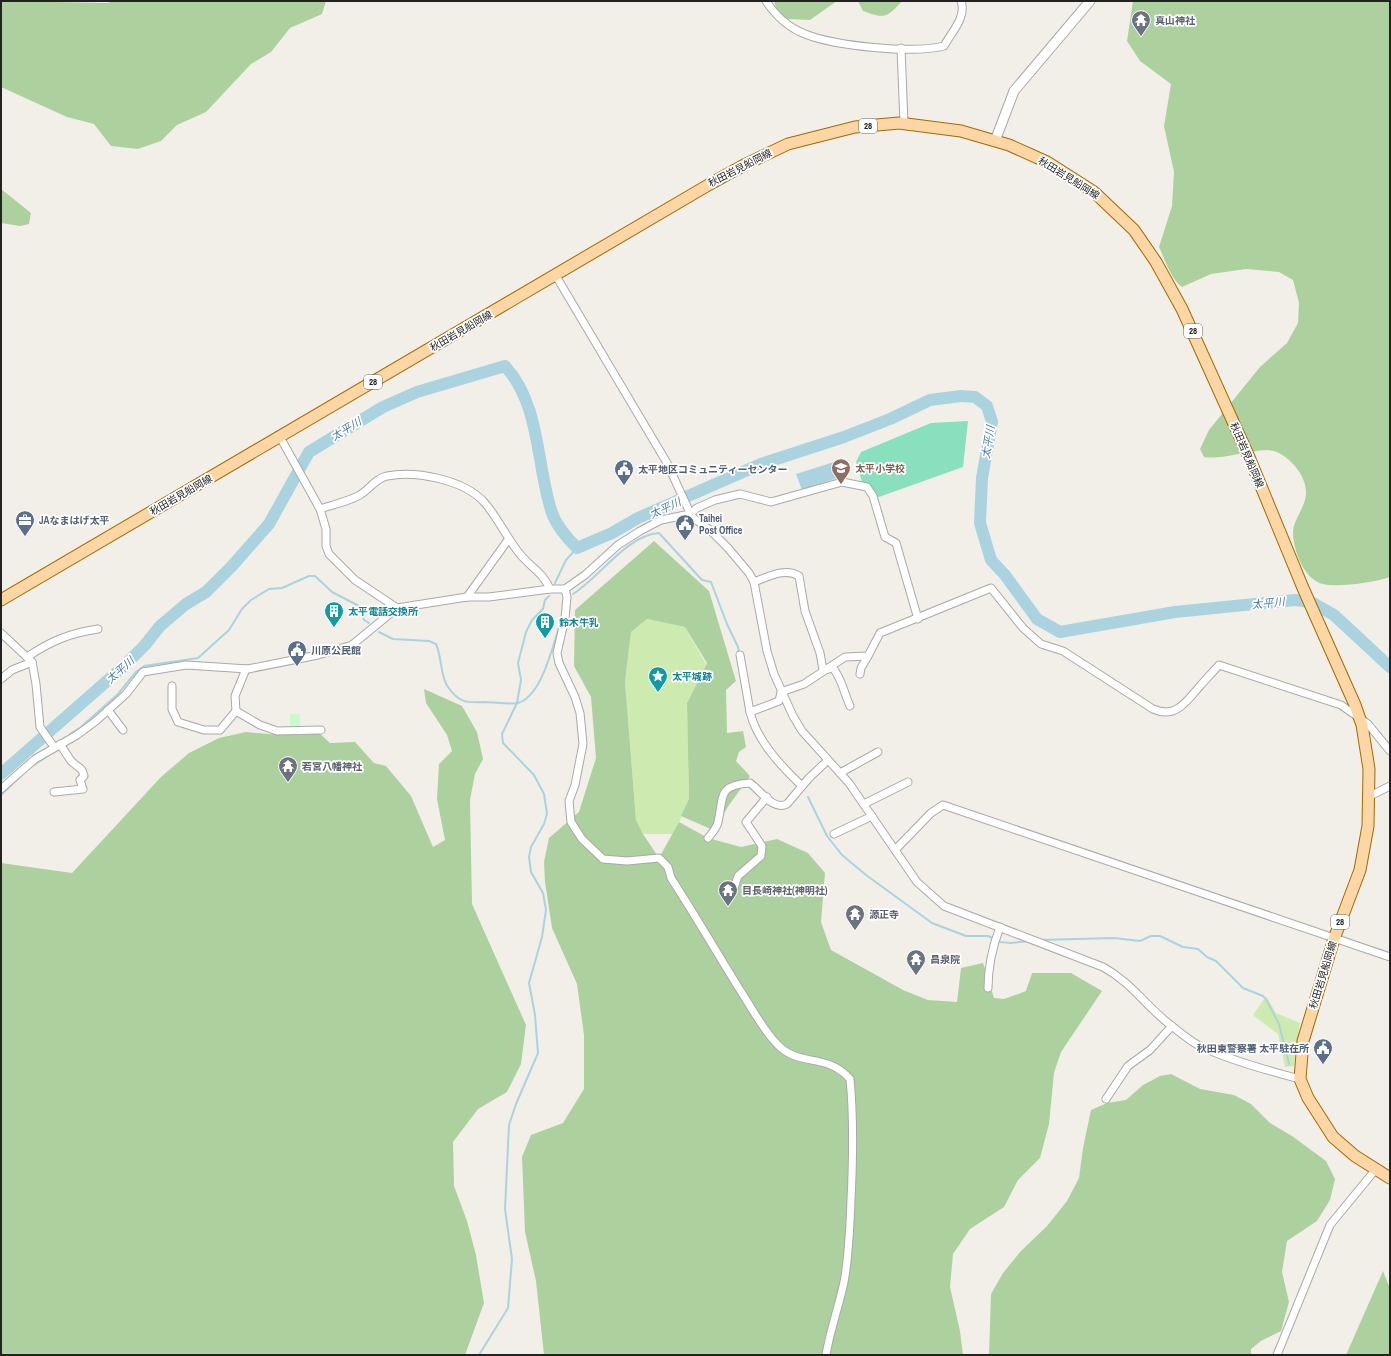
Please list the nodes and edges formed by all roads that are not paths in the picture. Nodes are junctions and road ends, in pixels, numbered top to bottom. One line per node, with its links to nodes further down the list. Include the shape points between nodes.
1 (766, 1): 4 (street, via 777,17 804,34 838,44)
2 (961, 1): 4 (street, via 962,15 944,46 928,50)
3 (1090, 1): 6 (street, via 1014,91)
4 (901, 48): 5 (street)
5 (904, 123): 6 (main road, 秋田岩見船岡線 / 28, via 961,130); 7 (main road, 秋田岩見船岡線 / 28, via 855,127 788,144 710,184)
6 (995, 141): 34 (main road, 秋田岩見船岡線 / 28, via 1047,162 1094,192 1134,230 1154,258 1176,295 1249,457)
7 (556, 276): 8 (main road, 秋田岩見船岡線 / 28); 10 (street, via 678,484)
8 (280, 437): 9 (street); 16 (main road, 秋田岩見船岡線 / 28)
9 (320, 509): 11 (street, via 358,496 378,479 387,476 418,475 460,485 474,493 485,503); 17 (street, via 329,554 355,580)
10 (689, 512): 12 (street, via 728,548); 14 (street, via 661,520 640,531 618,545 585,575); 18 (street, via 715,500 740,494 771,502 842,482 867,487 873,496 885,537 896,543)
11 (508, 540): 13 (street, via 526,562 544,576); 15 (street)
12 (754, 582): 25 (street, via 786,572 794,572 799,576 805,611 820,653); 29 (street, via 767,651)
13 (550, 589): 14 (street); 15 (street, via 489,597)
14 (565, 589): 64 (street, via 565,618 557,653 580,713 584,744 575,785 568,802 571,822 582,839 603,859 627,861 659,858 668,867 671,878 722,961 778,1045 788,1054 838,1067 850,1079 853,1160 850,1235 844,1282 829,1331)
15 (467, 597): 17 (street)
16 (1, 600)
17 (397, 608): 24 (street, via 352,645)
18 (918, 619): 22 (street, via 880,633); 34 (street, via 991,588 1023,628 1041,644 1063,651 1161,713 1178,709 1187,702 1219,666 1341,705)
19 (98, 629): 23 (street, via 75,632 57,639)
20 (1, 633): 23 (street)
21 (740, 655): 33 (street)
22 (868, 656): 25 (street, via 845,657); 26 (street, via 860,668)
23 (30, 660): 27 (street); 37 (street, via 36,684 40,728)
24 (246, 669): 31 (street, via 186,665 143,672 126,694); 32 (street, via 235,696)
25 (823, 670): 29 (street, via 804,684); 30 (street, via 832,668 836,672 842,681)
26 (860, 674)
27 (1, 678)
28 (172, 686): 32 (street, via 172,709 178,722 204,730 220,730)
29 (782, 692): 33 (street, via 779,701); 40 (street, via 802,731)
30 (850, 706)
31 (108, 710): 35 (street); 37 (street, via 77,735)
32 (236, 711): 36 (street, via 260,725 277,731)
33 (750, 712): 43 (street, via 756,729 772,753)
34 (1360, 718): 38 (street); 47 (main road, 秋田岩見船岡線 / 28, via 1369,769)
35 (123, 730)
36 (321, 730)
37 (55, 744): 45 (street); 46 (street, via 84,776 80,780 83,789)
38 (1390, 751)
39 (878, 752): 41 (street)
40 (828, 760): 41 (street); 43 (street)
41 (840, 773): 49 (street)
42 (908, 782): 49 (street)
43 (802, 786): 48 (street, via 783,806 774,805)
44 (1390, 786): 47 (street)
45 (1, 789)
46 (54, 792)
47 (1370, 796): 56 (main road, 秋田岩見船岡線 / 28, via 1368,826 1360,870)
48 (767, 798): 52 (street, via 750,783 728,789 724,793 718,823); 54 (street, via 746,822 762,846 761,856 738,876)
49 (864, 804): 50 (street)
50 (872, 816): 51 (street); 53 (street)
51 (834, 834)
52 (708, 838)
53 (895, 850): 55 (street, via 917,882 944,906); 56 (street, via 931,813 944,805)
54 (734, 888)
55 (1000, 928): 58 (street, via 988,968); 59 (street, via 1116,974)
56 (1334, 939): 57 (street); 60 (main road, 秋田岩見船岡線 / 28, via 1303,1041)
57 (1390, 957)
58 (988, 988)
59 (1172, 1026): 60 (street, via 1197,1044 1221,1055); 61 (street, via 1150,1050 1128,1066)
60 (1300, 1078): 62 (main road, 秋田岩見船岡線 / 28, via 1308,1098 1333,1137 1355,1156)
61 (1106, 1099)
62 (1376, 1169): 63 (main road, 秋田岩見船岡線 / 28); 65 (street, via 1330,1226)
63 (1390, 1178)
64 (826, 1355)
65 (1277, 1355)

